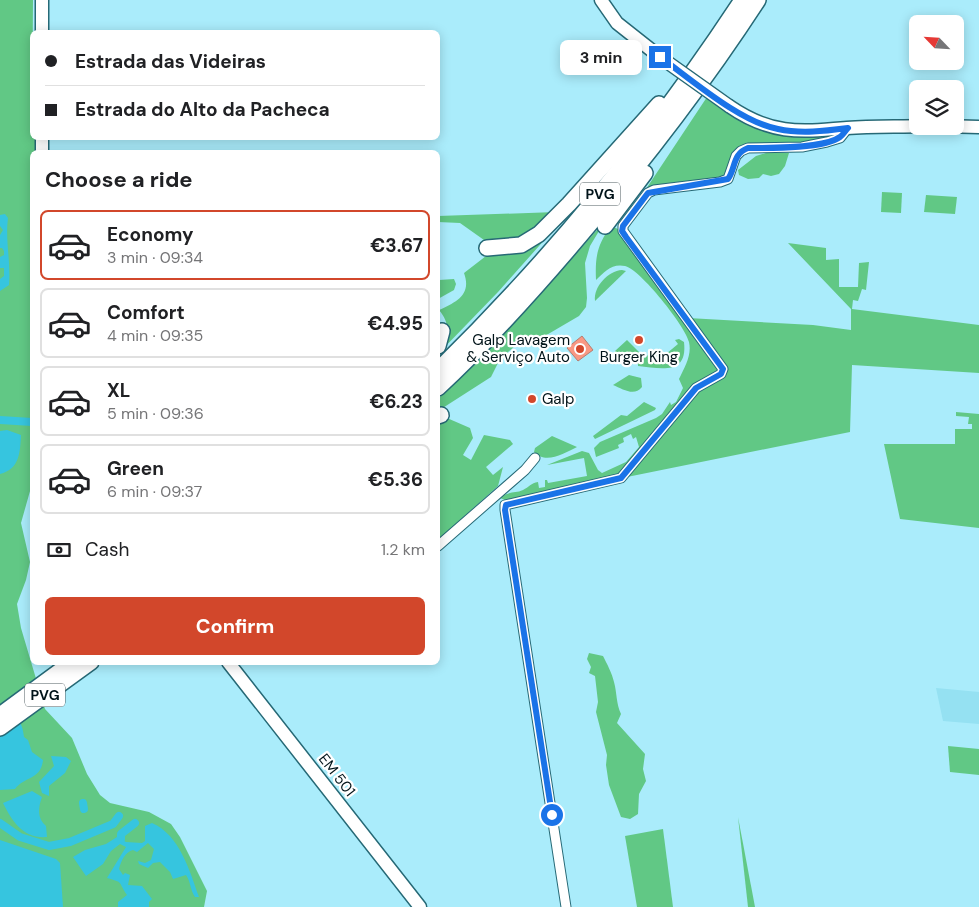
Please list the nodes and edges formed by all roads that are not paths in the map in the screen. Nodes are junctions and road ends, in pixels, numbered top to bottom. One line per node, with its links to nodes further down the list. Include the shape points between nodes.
1 (42, 0): 4 (street)
2 (601, 0): 8 (street, bridge, via 617,23 660,57 755,121 778,129 802,131)
3 (752, 1): 5 (highway, PVG); 10 (highway, via 728,55 689,114); 15 (highway, PVG, via 695,91 644,159 530,294)
4 (42, 30)
5 (717, 37): 11 (highway, via 543,231 522,245); 14 (highway, PVG, via 646,136 576,223 511,296)
6 (909, 126): 8 (street)
7 (964, 127): 9 (street)
8 (848, 128): 24 (street, via 840,138 802,147 748,148 736,156 728,179 654,190 644,196 622,231 723,369 721,374 696,388 621,478 506,505)
9 (979, 128)
10 (605, 226)
11 (487, 248)
12 (442, 331): 13 (highway)
13 (440, 338)
14 (440, 368)
15 (440, 386)
16 (535, 458): 17 (street)
17 (440, 544)
18 (68, 665): 21 (highway, PVG)
19 (87, 665): 22 (highway, PVG)
20 (230, 665): 23 (street, EM 501 / EM 501)
21 (0, 715)
22 (0, 728)
23 (420, 907)
24 (566, 907)

